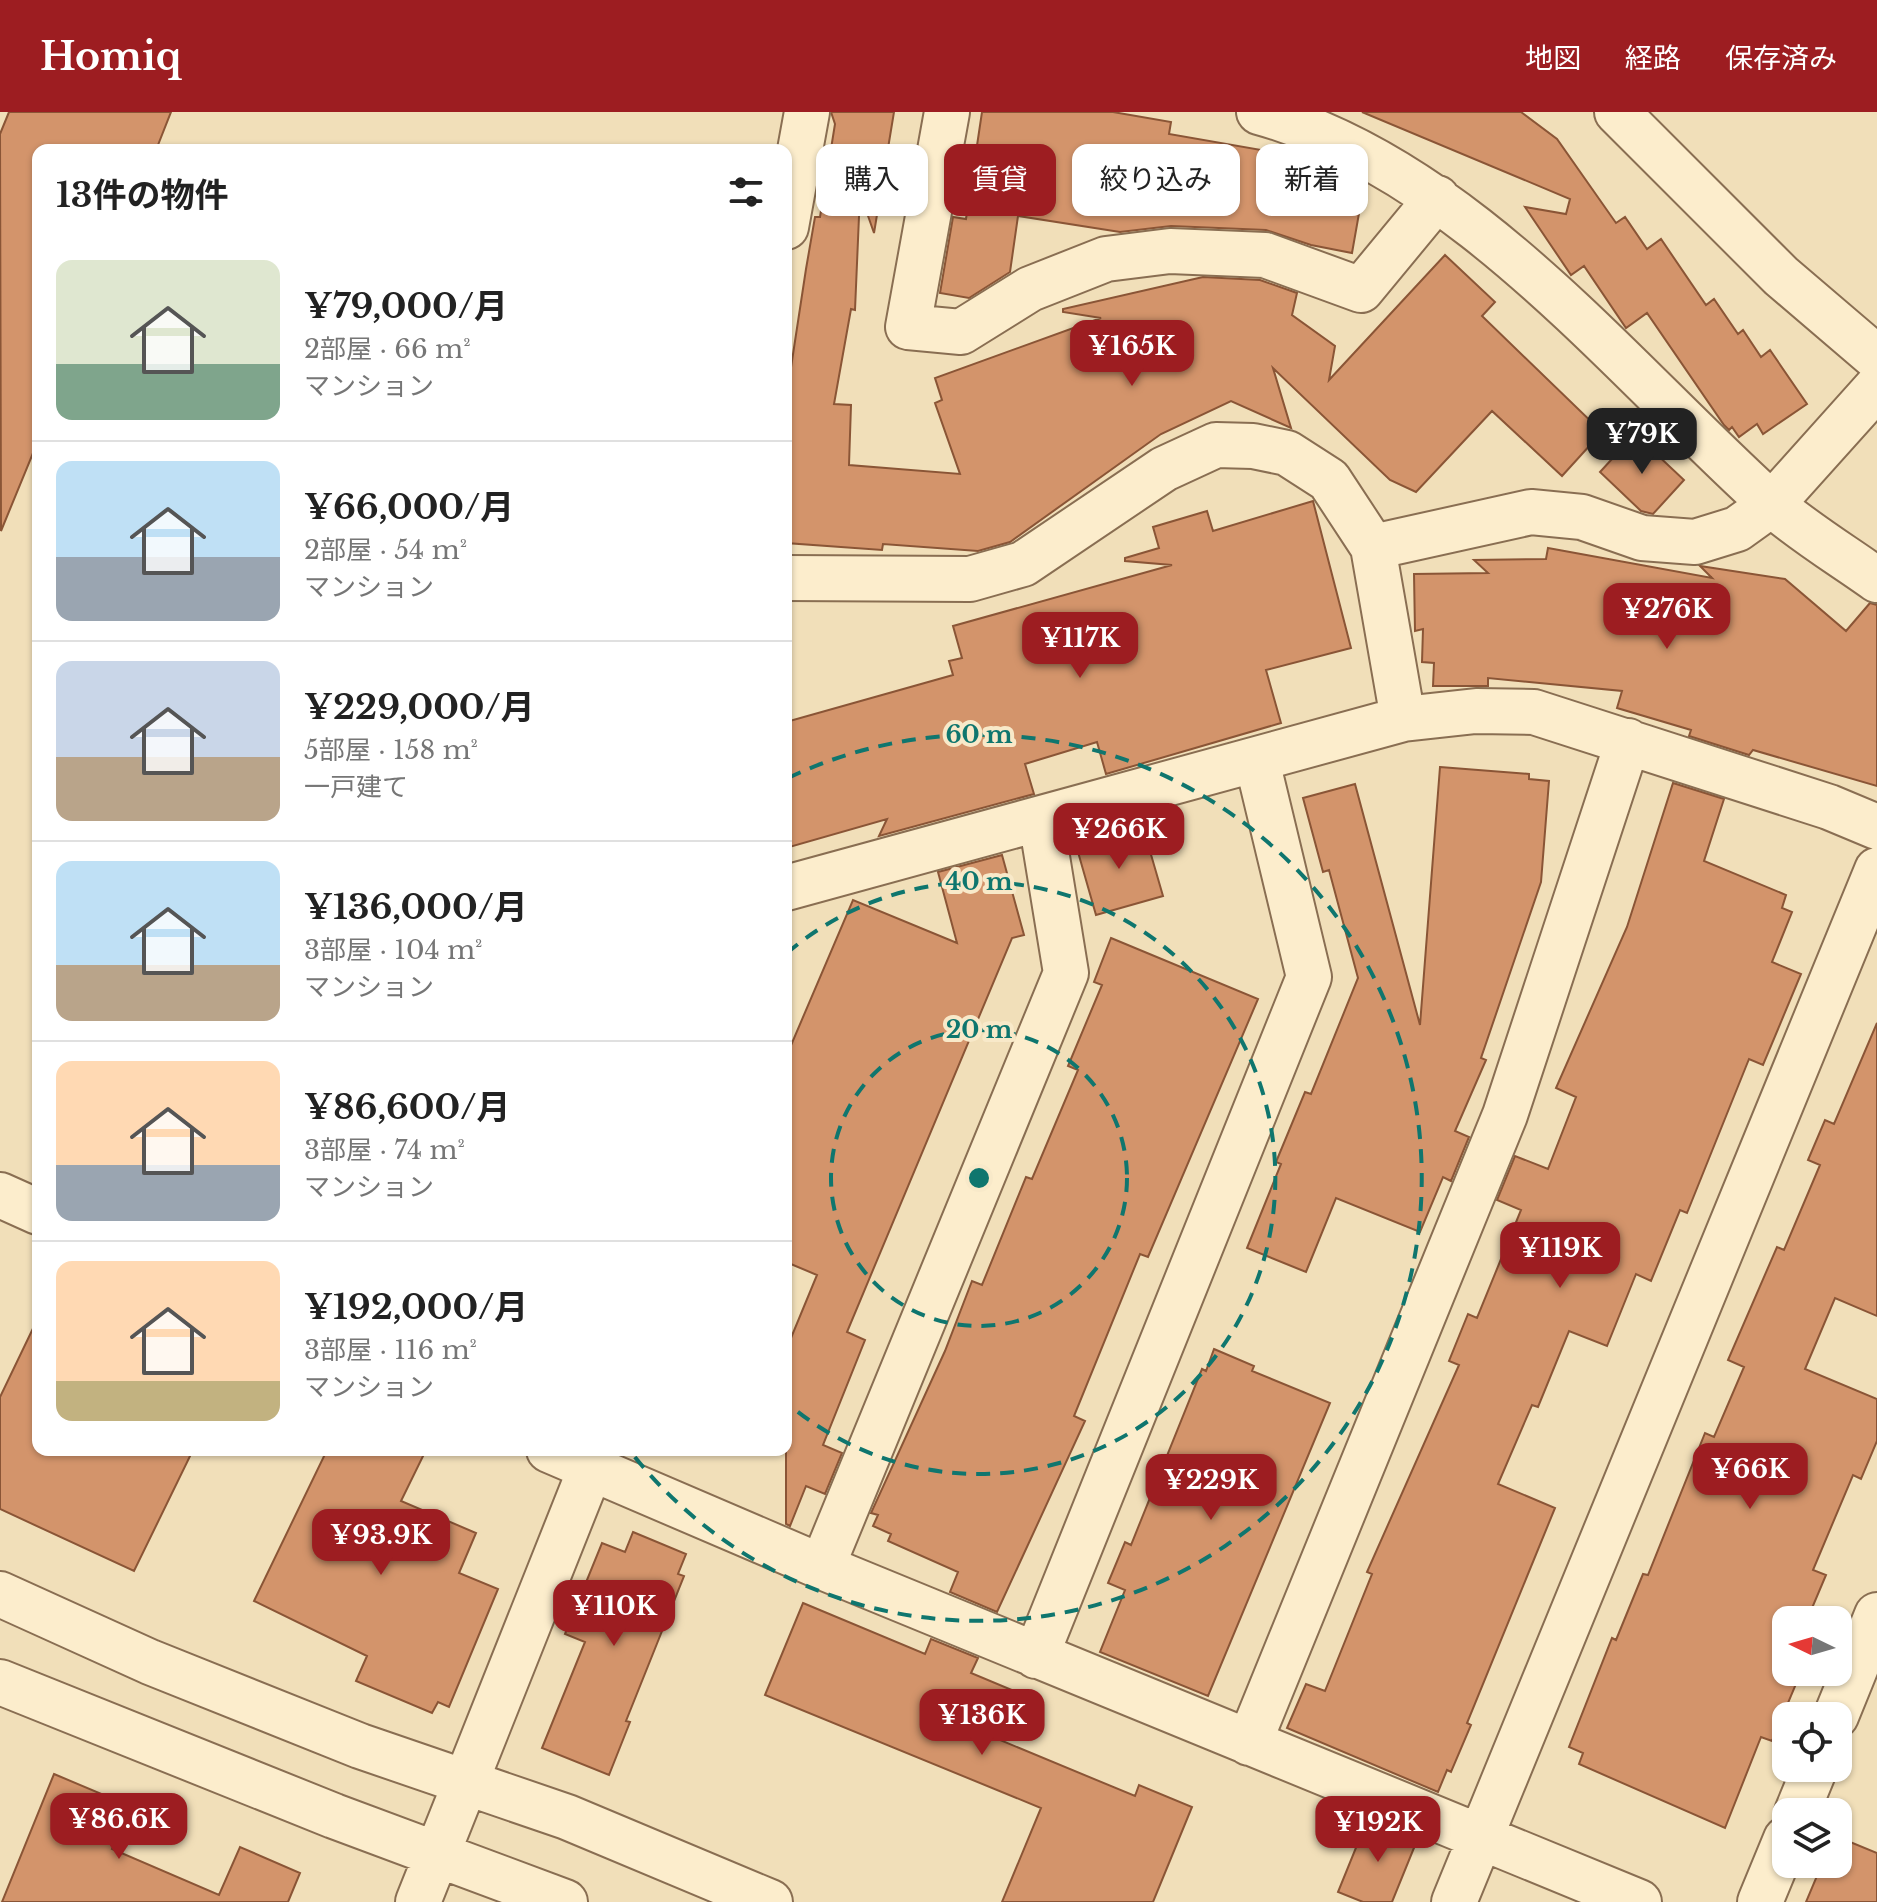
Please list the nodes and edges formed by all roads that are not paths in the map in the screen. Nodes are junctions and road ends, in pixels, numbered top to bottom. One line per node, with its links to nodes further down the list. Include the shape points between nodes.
1 (807, 112): 5 (street)
2 (947, 112): 6 (street, via 908,327 961,332 1030,289 1106,259 1170,251 1265,255 1361,290)
3 (1259, 112): 6 (street, via 1376,159)
4 (1617, 112): 7 (street, via 1781,276)
5 (792, 194)
6 (1437, 198): 9 (street, via 1507,253)
7 (1877, 358)
8 (1877, 387): 9 (street)
9 (1772, 504): 10 (street, via 1737,529 1695,542 1642,538 1582,517 1531,512); 12 (street)
10 (1373, 547): 11 (street, via 1329,480 1287,453 1216,445 1164,469 1023,564 970,579); 13 (street)
11 (792, 578)
12 (1877, 580)
13 (1403, 719): 14 (street, via 1476,711 1534,712); 15 (street)
14 (1628, 741): 17 (street); 29 (street, via 1505,1115)
15 (1257, 761): 16 (street); 26 (street, via 1309,977)
16 (1041, 820): 19 (street); 23 (street, via 1066,973)
17 (1877, 827)
18 (1877, 870): 31 (street)
19 (792, 886)
20 (0, 1195): 21 (street)
21 (32, 1209)
22 (594, 1460): 23 (street); 30 (street)
23 (822, 1567): 26 (street)
24 (0, 1594): 30 (street, via 150,1662 360,1746)
25 (1877, 1615): 28 (street)
26 (1036, 1656): 29 (street)
27 (0, 1682): 32 (street)
28 (1842, 1702)
29 (1249, 1743): 31 (street)
30 (467, 1782): 32 (street); 36 (street, via 567,1817)
31 (1480, 1837): 37 (street); 38 (street)
32 (438, 1854): 34 (street); 35 (street)
33 (1772, 1873): 39 (street)
34 (418, 1902)
35 (565, 1902)
36 (770, 1902)
37 (1454, 1902)
38 (1639, 1902)
39 (1760, 1902)

